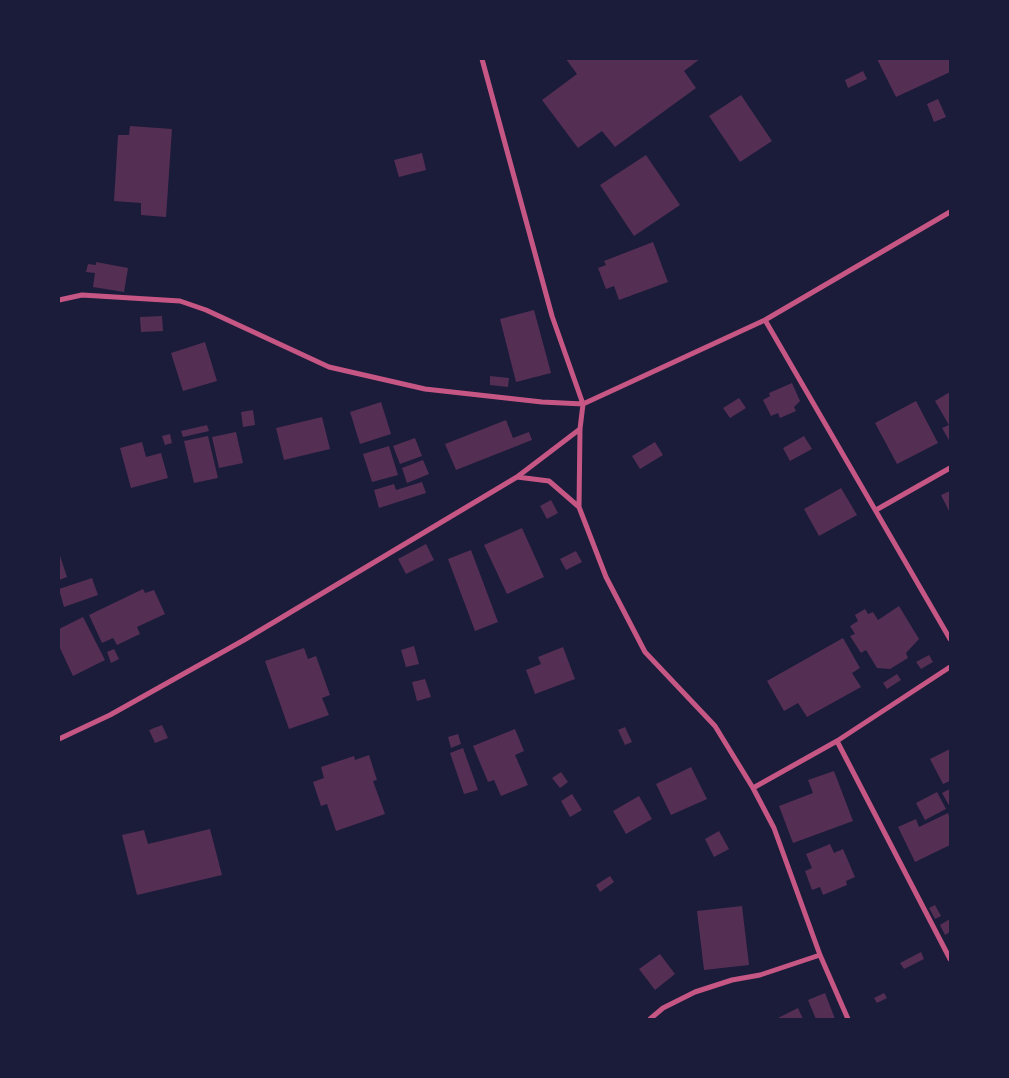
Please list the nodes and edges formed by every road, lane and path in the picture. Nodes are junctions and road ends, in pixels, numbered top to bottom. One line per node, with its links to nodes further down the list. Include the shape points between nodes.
1 (482, 59): 5 (street, via 552,316)
2 (950, 212): 4 (street)
3 (59, 300): 5 (street, via 82,295 180,301 329,367 426,388)
4 (766, 320): 5 (street); 10 (street)
5 (583, 404): 6 (street)
6 (580, 429): 8 (street); 9 (street)
7 (950, 468): 10 (street)
8 (518, 477): 9 (street, via 549,481); 13 (street, via 244,640 110,715)
9 (579, 506): 15 (street, via 606,577 645,652 715,726)
10 (876, 510): 11 (street)
11 (950, 639)
12 (950, 667): 14 (street)
13 (59, 739)
14 (837, 741): 15 (street); 17 (street)
15 (753, 788): 16 (street, via 774,828)
16 (820, 955): 18 (street, via 695,992 663,1008); 19 (street)
17 (950, 959)
18 (650, 1019)
19 (848, 1019)

